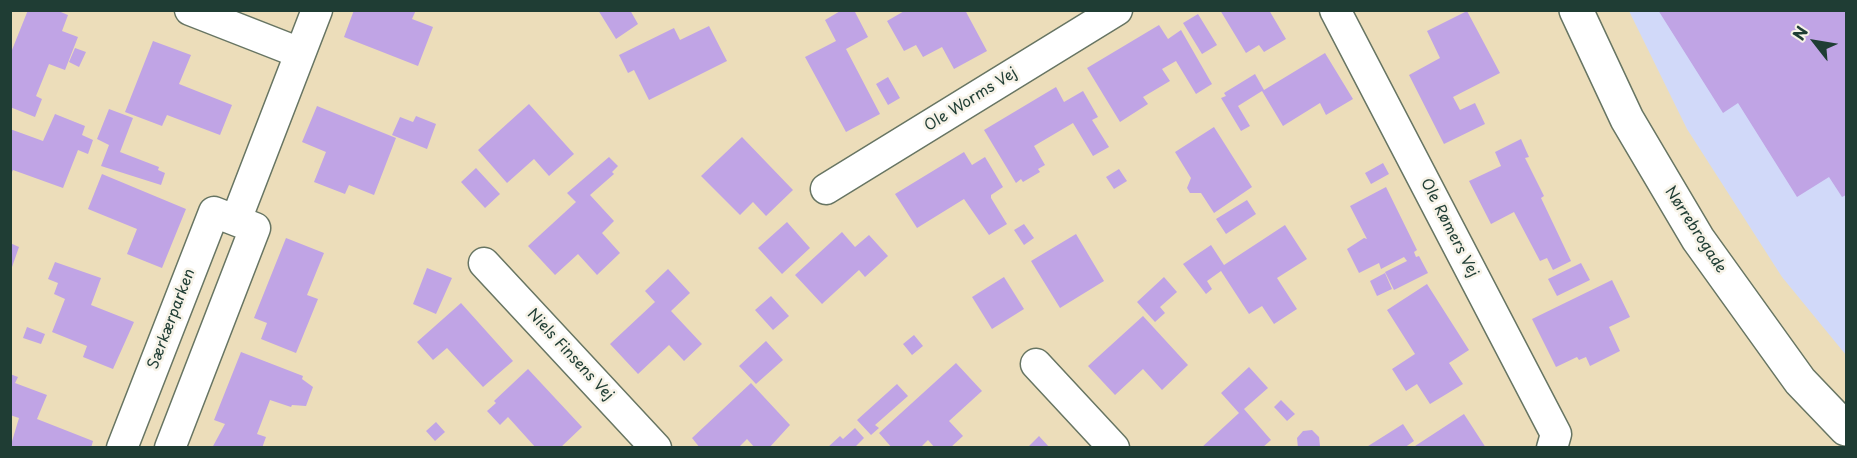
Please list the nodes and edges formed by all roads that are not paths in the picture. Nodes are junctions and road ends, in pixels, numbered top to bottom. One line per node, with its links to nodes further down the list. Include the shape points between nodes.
1 (190, 10): 6 (street)
2 (317, 10): 6 (street)
3 (1117, 10): 7 (street, Ole Worms Vej)
4 (1335, 10): 16 (street, Ole Rømers Vej, via 1556,434)
5 (1576, 10): 11 (street, Nørrebrogade, via 1627,119 1698,239 1800,381)
6 (300, 53): 8 (street)
7 (826, 189)
8 (236, 220): 12 (street, Særkærparken, via 214,212); 13 (street, via 255,228)
9 (484, 263): 14 (street, Niels Finsens Vej)
10 (1036, 364): 15 (street)
11 (1846, 429)
12 (122, 447)
13 (170, 447)
14 (656, 447)
15 (1114, 447)
16 (1552, 447)

